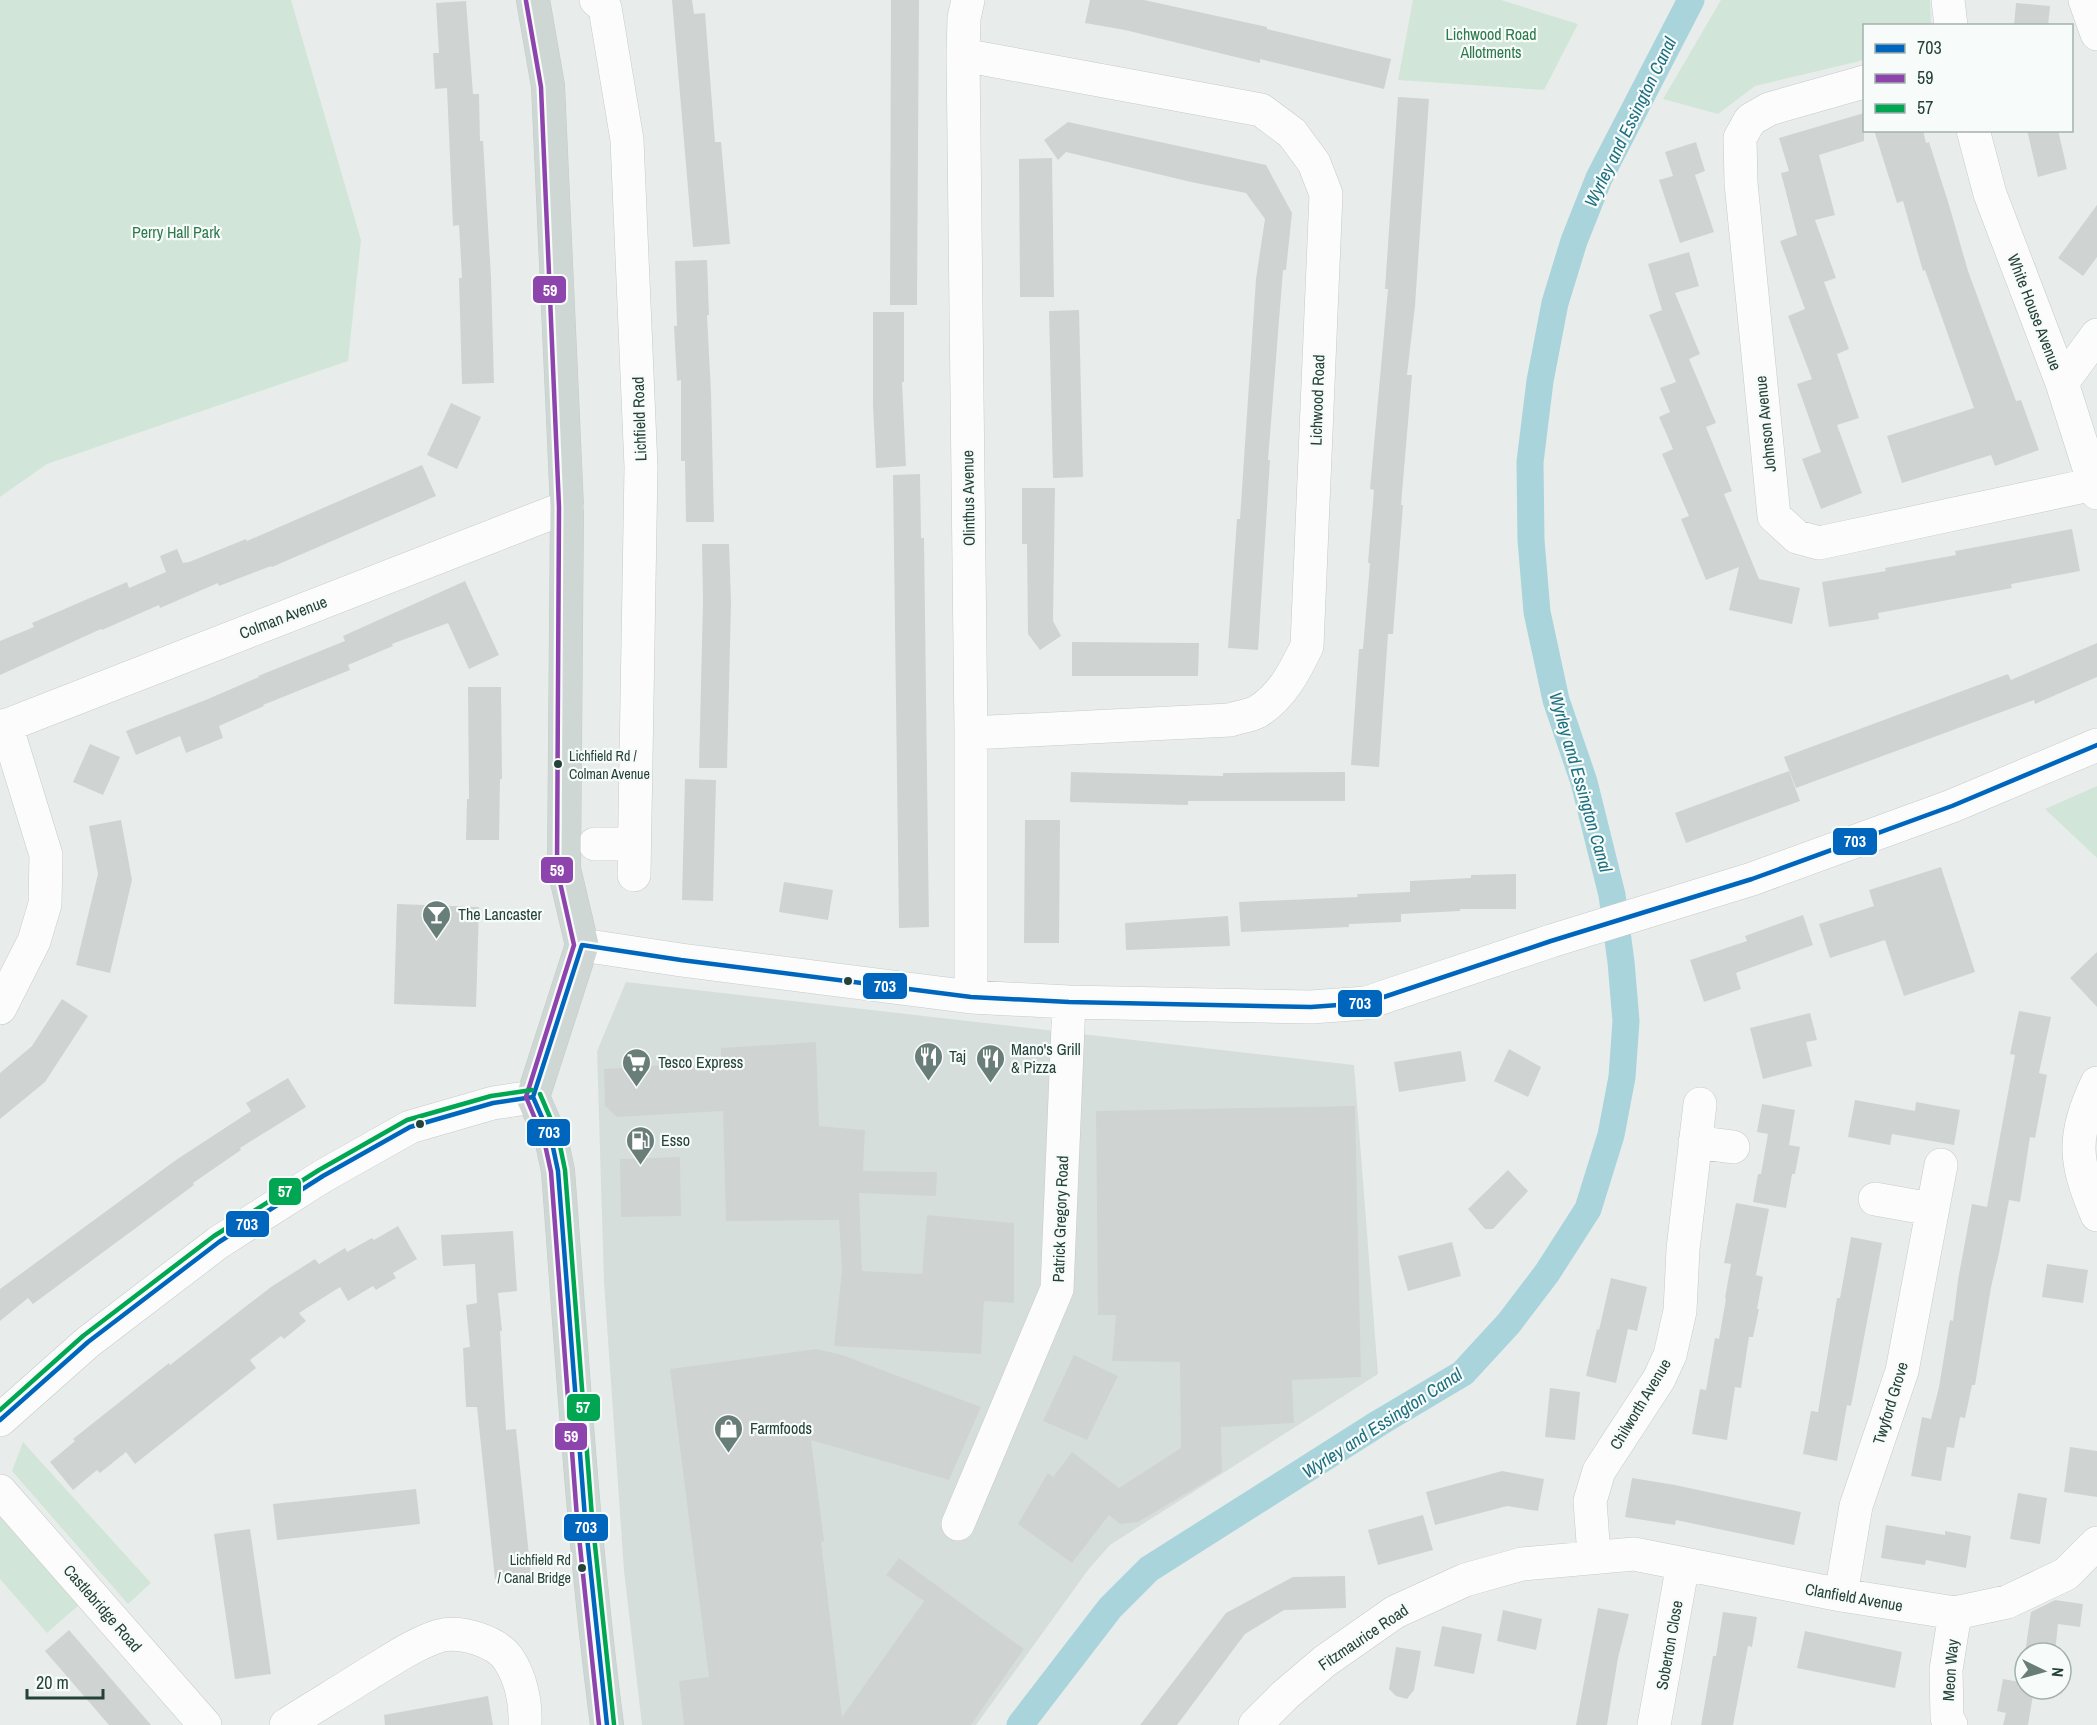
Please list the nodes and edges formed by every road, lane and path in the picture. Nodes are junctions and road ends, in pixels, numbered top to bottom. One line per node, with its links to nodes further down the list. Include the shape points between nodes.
1 (533, 0): 14 (main road, via 548,86)
2 (596, 0): 18 (street, Lichfield Road, via 605,8 627,140 641,455 634,860)
3 (968, 0): 8 (street, Olinthus Avenue)
4 (1948, 0): 6 (street)
5 (2085, 0): 7 (street)
6 (1951, 24)
7 (2097, 34)
8 (963, 55): 16 (street, Olinthus Avenue); 16 (street, Lichwood Road, via 1260,110 1292,133 1314,163 1326,194 1307,646 1293,676 1256,713 1230,720)
9 (1863, 82): 13 (street, Johnson Avenue, via 1769,109 1750,120 1740,138 1774,516 1797,537 1819,543)
10 (1974, 132): 12 (street, White House Avenue, via 1990,195)
11 (2097, 335): 12 (street)
12 (2062, 383): 13 (street, White House Avenue)
13 (2096, 489)
14 (567, 507): 15 (street, Colman Avenue); 19 (main road, via 564,869)
15 (3, 727): 22 (street, via 46,855 45,904 34,941)
16 (970, 733): 20 (street, Olinthus Avenue)
17 (2097, 745): 21 (street, via 1952,806 1752,879 1366,1003 1311,1007)
18 (595, 844)
19 (582, 945): 20 (street); 24 (main road)
20 (971, 997): 21 (street)
21 (1069, 1002): 34 (street, Patrick Gregory Road, via 1057,1289)
22 (0, 1008)
23 (2097, 1083): 31 (street, via 2087,1104 2078,1152)
24 (533, 1097): 32 (street, via 493,1103 411,1127 323,1176 219,1242 88,1342); 43 (main road, via 551,1138 558,1171 583,1490)
25 (1700, 1104): 26 (street, Chilworth Avenue)
26 (1695, 1142): 27 (street); 36 (street, Chilworth Avenue, via 1680,1311 1670,1355 1659,1379 1599,1471 1590,1501)
27 (1733, 1147)
28 (1941, 1165): 30 (street, Twyford Grove)
29 (1875, 1199): 30 (street)
30 (1931, 1209): 38 (street, Twyford Grove, via 1902,1371 1856,1506)
31 (2097, 1215)
32 (0, 1420)
33 (0, 1491): 40 (street, Castlebridge Road)
34 (958, 1524)
35 (2097, 1543): 39 (street, Clanfield Avenue, via 2066,1574 2007,1602)
36 (1594, 1556): 37 (street, Clanfield Avenue, via 1634,1554); 44 (street, Fitzmaurice Road, via 1511,1567 1465,1580 1395,1612 1325,1661)
37 (1683, 1564): 38 (street, Clanfield Avenue); 45 (street, Soberton Close)
38 (1841, 1595): 39 (street, Clanfield Avenue)
39 (1955, 1613): 46 (street, Meon Way, via 1946,1670 1947,1718)
40 (206, 1725)
41 (286, 1725): 42 (street, via 414,1646 442,1635 470,1636 505,1653 516,1671)
42 (525, 1725)
43 (608, 1725)
44 (1255, 1725)
45 (1654, 1725)
46 (1951, 1725)

